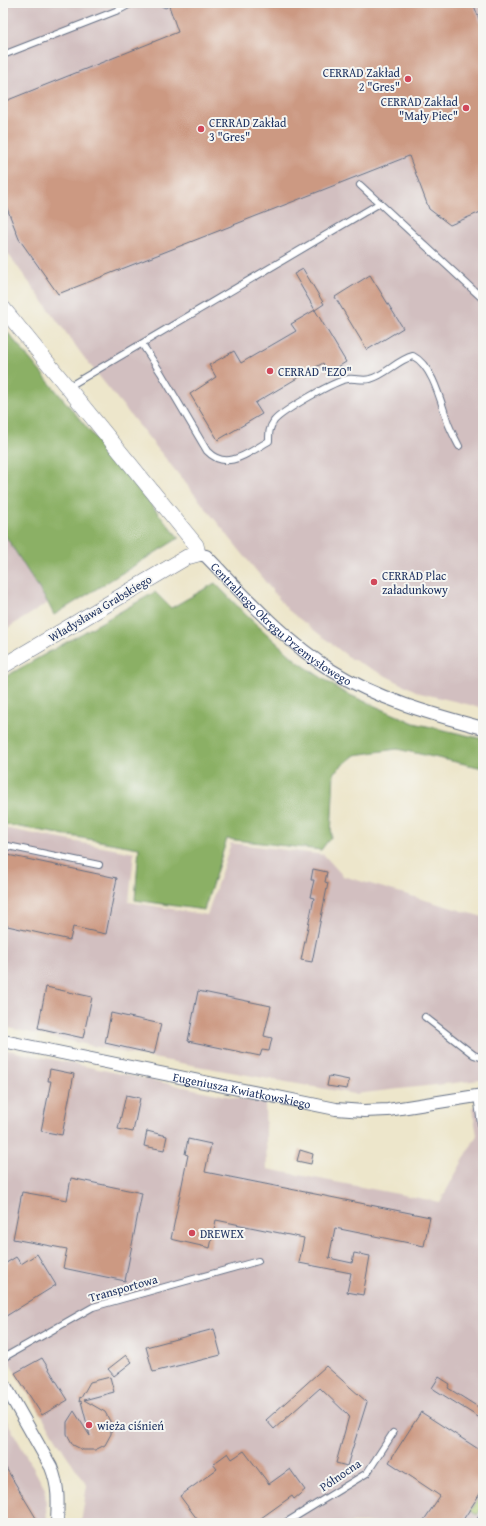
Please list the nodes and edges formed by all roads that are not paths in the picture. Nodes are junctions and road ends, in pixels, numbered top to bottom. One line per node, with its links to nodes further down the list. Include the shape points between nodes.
1 (132, 3): 2 (lane)
2 (3, 55)
3 (360, 185): 4 (lane)
4 (380, 203): 5 (lane); 7 (lane)
5 (483, 299)
6 (3, 308): 8 (street, Centralnego Okręgu Przemysłowego)
7 (142, 344): 8 (lane); 9 (lane, via 162,373 207,451 221,460 235,460 269,441 268,432 275,420 315,393 348,379 369,379 378,376 412,356 419,360 436,386 448,425)
8 (68, 387): 10 (street, Centralnego Okręgu Przemysłowego, via 196,545)
9 (459, 446)
10 (198, 554): 11 (street, Władysława Grabskiego, via 187,557); 12 (street, Centralnego Okręgu Przemysłowego, via 206,556 291,640 330,670 395,701)
11 (3, 666)
12 (483, 728)
13 (3, 845): 14 (lane)
14 (99, 865)
15 (425, 1017): 17 (lane, via 474,1055)
16 (3, 1041): 18 (street, Eugeniusza Kwiatkowskiego, via 336,1108 388,1110)
17 (483, 1058)
18 (480, 1096): 19 (lane)
19 (483, 1138)
20 (258, 1261): 21 (lane, Transportowa, via 93,1306)
21 (3, 1358)
22 (3, 1382): 25 (street, via 56,1480)
23 (393, 1433): 26 (lane, Północna, via 367,1473)
24 (483, 1516): 27 (lane)
25 (57, 1523)
26 (285, 1523)
27 (478, 1523)

